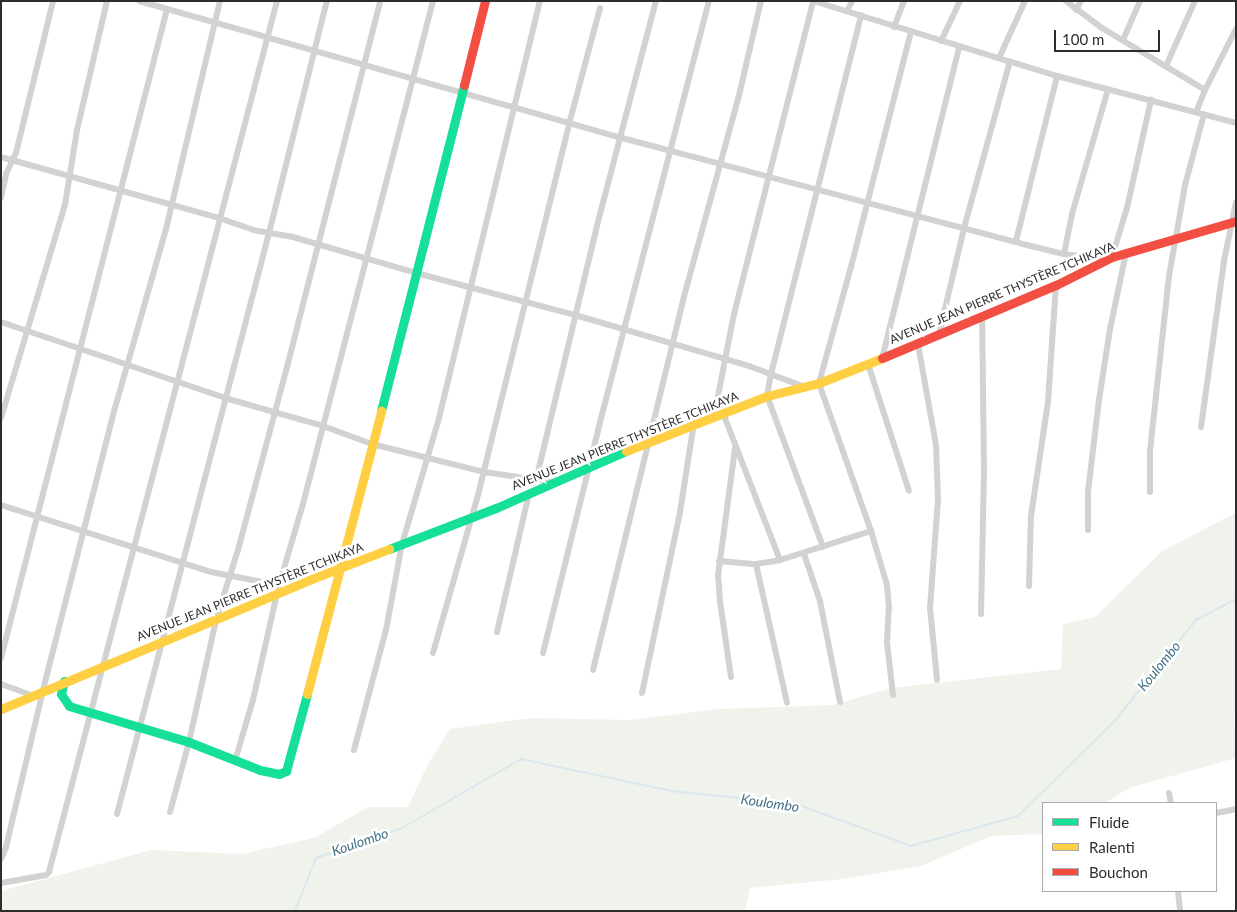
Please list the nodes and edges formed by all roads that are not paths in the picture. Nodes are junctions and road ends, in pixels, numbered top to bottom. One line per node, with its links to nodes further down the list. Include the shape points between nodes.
1 (53, 1): 55 (street)
2 (106, 1): 58 (street)
3 (139, 1): 24 (street)
4 (220, 1): 28 (street)
5 (277, 1): 32 (street)
6 (327, 1): 36 (street)
7 (380, 1): 39 (street)
8 (433, 1): 42 (street)
9 (484, 1): 45 (street)
10 (540, 1): 47 (street)
11 (656, 1): 52 (street)
12 (709, 1): 53 (street)
13 (761, 1): 56 (street)
14 (813, 1): 26 (street); 57 (street)
15 (852, 1): 26 (street)
16 (904, 1): 29 (street)
17 (960, 1): 34 (street)
18 (1025, 1): 37 (street)
19 (1066, 1): 25 (street)
20 (1081, 1): 25 (street)
21 (1140, 1): 33 (street)
22 (1195, 1): 40 (street)
23 (600, 8): 51 (street)
24 (167, 9): 28 (street); 60 (street)
25 (1076, 10): 33 (street)
26 (848, 12): 27 (street)
27 (861, 15): 29 (street); 59 (street)
28 (216, 22): 32 (street); 64 (street)
29 (894, 27): 31 (street)
30 (1236, 29): 44 (street)
31 (911, 32): 34 (street); 62 (street)
32 (267, 37): 36 (street); 66 (street)
33 (1123, 40): 40 (street)
34 (941, 41): 35 (street)
35 (959, 47): 37 (street); 65 (street)
36 (314, 51): 39 (street); 69 (street)
37 (999, 58): 38 (street)
38 (1010, 61): 41 (street); 68 (street)
39 (363, 65): 42 (street); 72 (street)
40 (1166, 66): 44 (street)
41 (1057, 76): 43 (street); 71 (street)
42 (413, 80): 45 (street); 75 (street)
43 (1108, 89): 46 (street); 74 (street, via 1074,206)
44 (1205, 90): 48 (street)
45 (462, 91): 47 (street); 77 (street)
46 (1151, 100): 48 (street); 76 (street, via 1127,208)
47 (515, 107): 51 (street); 79 (street)
48 (1196, 112): 49 (street)
49 (1204, 114): 50 (street); 70 (street)
50 (1236, 123)
51 (569, 124): 52 (street); 80 (street)
52 (622, 138): 53 (street); 81 (street)
53 (671, 150): 56 (street); 84 (street)
54 (1, 157): 55 (street)
55 (12, 160): 58 (street); 61 (street)
56 (720, 163): 57 (street); 88 (street)
57 (769, 176): 59 (street); 91 (street)
58 (71, 177): 60 (street); 85 (street)
59 (818, 189): 62 (street); 94 (street)
60 (122, 191): 64 (street); 89 (street)
61 (1, 198)
62 (868, 202): 65 (street); 96 (street)
63 (1236, 202): 67 (street)
64 (172, 205): 66 (street); 93 (street)
65 (916, 216): 68 (street); 90 (street)
66 (219, 218): 69 (street); 95 (street)
67 (1234, 222): 70 (street, AVENUE JEAN PIERRE THYSTÈRE TCHIKAYA); 106 (street)
68 (964, 228): 71 (street); 86 (street)
69 (269, 232): 72 (street); 99 (street)
70 (1175, 240): 73 (street, AVENUE JEAN PIERRE THYSTÈRE TCHIKAYA); 116 (street, via 1150,451)
71 (1016, 241): 74 (street)
72 (318, 244): 75 (street); 100 (street)
73 (1126, 253): 76 (street, AVENUE JEAN PIERRE THYSTÈRE TCHIKAYA); 121 (street, via 1099,400 1088,492)
74 (1064, 254): 76 (street)
75 (366, 258): 77 (street); 105 (street)
76 (1109, 258): 78 (street, AVENUE JEAN PIERRE THYSTÈRE TCHIKAYA)
77 (416, 273): 79 (street); 108 (street)
78 (1056, 286): 82 (street, AVENUE JEAN PIERRE THYSTÈRE TCHIKAYA); 134 (street, via 1048,402 1031,516)
79 (470, 287): 80 (street); 110 (street)
80 (526, 302): 81 (street); 112 (street)
81 (575, 315): 84 (street); 113 (street)
82 (982, 317): 86 (street, AVENUE JEAN PIERRE THYSTÈRE TCHIKAYA); 136 (street, via 984,470)
83 (1, 322): 85 (street)
84 (624, 331): 88 (street); 111 (street)
85 (26, 332): 89 (street); 103 (street)
86 (939, 334): 87 (street, AVENUE JEAN PIERRE THYSTÈRE TCHIKAYA)
87 (918, 344): 90 (street, AVENUE JEAN PIERRE THYSTÈRE TCHIKAYA); 146 (street, via 936,445 938,499 930,608)
88 (672, 345): 91 (street); 107 (street)
89 (78, 350): 93 (street); 119 (street)
90 (882, 358): 92 (street, AVENUE JEAN PIERRE THYSTÈRE TCHIKAYA)
91 (725, 359): 94 (street); 102 (street)
92 (868, 364): 96 (street, AVENUE JEAN PIERRE THYSTÈRE TCHIKAYA); 115 (street)
93 (127, 365): 95 (street); 123 (street)
94 (771, 374): 97 (street); 98 (street)
95 (178, 380): 99 (street); 125 (street)
96 (819, 383): 97 (street, AVENUE JEAN PIERRE THYSTÈRE TCHIKAYA); 122 (street)
97 (805, 387): 98 (street, AVENUE JEAN PIERRE THYSTÈRE TCHIKAYA)
98 (768, 396): 101 (street, AVENUE JEAN PIERRE THYSTÈRE TCHIKAYA); 126 (street)
99 (225, 398): 100 (street); 130 (street)
100 (275, 413): 105 (street); 133 (street)
101 (723, 413): 102 (street, AVENUE JEAN PIERRE THYSTÈRE TCHIKAYA); 109 (street)
102 (714, 416): 104 (street, AVENUE JEAN PIERRE THYSTÈRE TCHIKAYA)
103 (1, 418)
104 (694, 423): 107 (street, AVENUE JEAN PIERRE THYSTÈRE TCHIKAYA); 150 (street, via 680,512)
105 (323, 426): 108 (street); 135 (street)
106 (1201, 427)
107 (648, 442): 111 (street, AVENUE JEAN PIERRE THYSTÈRE TCHIKAYA); 144 (street)
108 (372, 444): 110 (street); 132 (street)
109 (736, 448): 128 (street); 129 (street)
110 (427, 457): 112 (street); 124 (street)
111 (590, 468): 114 (street, AVENUE JEAN PIERRE THYSTÈRE TCHIKAYA); 141 (street)
112 (484, 472): 113 (street); 120 (street)
113 (536, 480): 114 (street)
114 (553, 482): 117 (street, AVENUE JEAN PIERRE THYSTÈRE TCHIKAYA)
115 (909, 491)
116 (1150, 492)
117 (528, 493): 120 (street, AVENUE JEAN PIERRE THYSTÈRE TCHIKAYA); 138 (street)
118 (1, 505): 119 (street)
119 (37, 516): 123 (street); 142 (street)
120 (472, 518): 124 (street, AVENUE JEAN PIERRE THYSTÈRE TCHIKAYA); 140 (street)
121 (1088, 530)
122 (871, 531): 126 (street); 152 (street, via 888,595 887,642)
123 (83, 532): 125 (street); 149 (street)
124 (402, 544): 132 (street, AVENUE JEAN PIERRE THYSTÈRE TCHIKAYA); 159 (street, via 386,630)
125 (133, 546): 130 (street); 143 (street)
126 (823, 547): 127 (street)
127 (804, 554): 128 (street); 153 (street, via 820,601)
128 (780, 560): 131 (street)
129 (719, 561): 131 (street); 145 (street, via 720,602)
130 (182, 563): 133 (street); 139 (street)
131 (756, 564): 154 (street)
132 (340, 568): 135 (street, AVENUE JEAN PIERRE THYSTÈRE TCHIKAYA); 160 (street, via 286,770 274,773)
133 (230, 576): 135 (street); 137 (street)
134 (1029, 586)
135 (278, 589): 137 (street, AVENUE JEAN PIERRE THYSTÈRE TCHIKAYA); 160 (street, via 253,700)
136 (981, 614)
137 (216, 620): 139 (street, AVENUE JEAN PIERRE THYSTÈRE TCHIKAYA); 158 (street)
138 (497, 632)
139 (162, 642): 143 (street, AVENUE JEAN PIERRE THYSTÈRE TCHIKAYA); 157 (street)
140 (433, 653)
141 (544, 653)
142 (1, 658)
143 (104, 666): 147 (street, AVENUE JEAN PIERRE THYSTÈRE TCHIKAYA); 156 (street)
144 (593, 670)
145 (731, 677)
146 (937, 680)
147 (64, 682): 149 (street, AVENUE JEAN PIERRE THYSTÈRE TCHIKAYA); 156 (street, via 61,694 65,704)
148 (1, 684): 151 (street)
149 (43, 690): 151 (street, AVENUE JEAN PIERRE THYSTÈRE TCHIKAYA); 167 (street)
150 (642, 693)
151 (31, 695): 155 (street, AVENUE JEAN PIERRE THYSTÈRE TCHIKAYA)
152 (893, 695)
153 (840, 702)
154 (787, 703)
155 (1, 709)
156 (91, 714): 157 (street); 168 (street, via 48,874)
157 (139, 726): 158 (street); 166 (street)
158 (189, 742): 160 (street); 164 (street)
159 (354, 750)
160 (235, 761)
161 (1169, 793): 162 (street)
162 (1171, 802)
163 (1236, 809): 165 (street)
164 (170, 812)
165 (1217, 813)
166 (117, 814)
167 (1, 859)
168 (1, 883)
169 (1178, 892): 170 (street)
170 (1180, 911)

